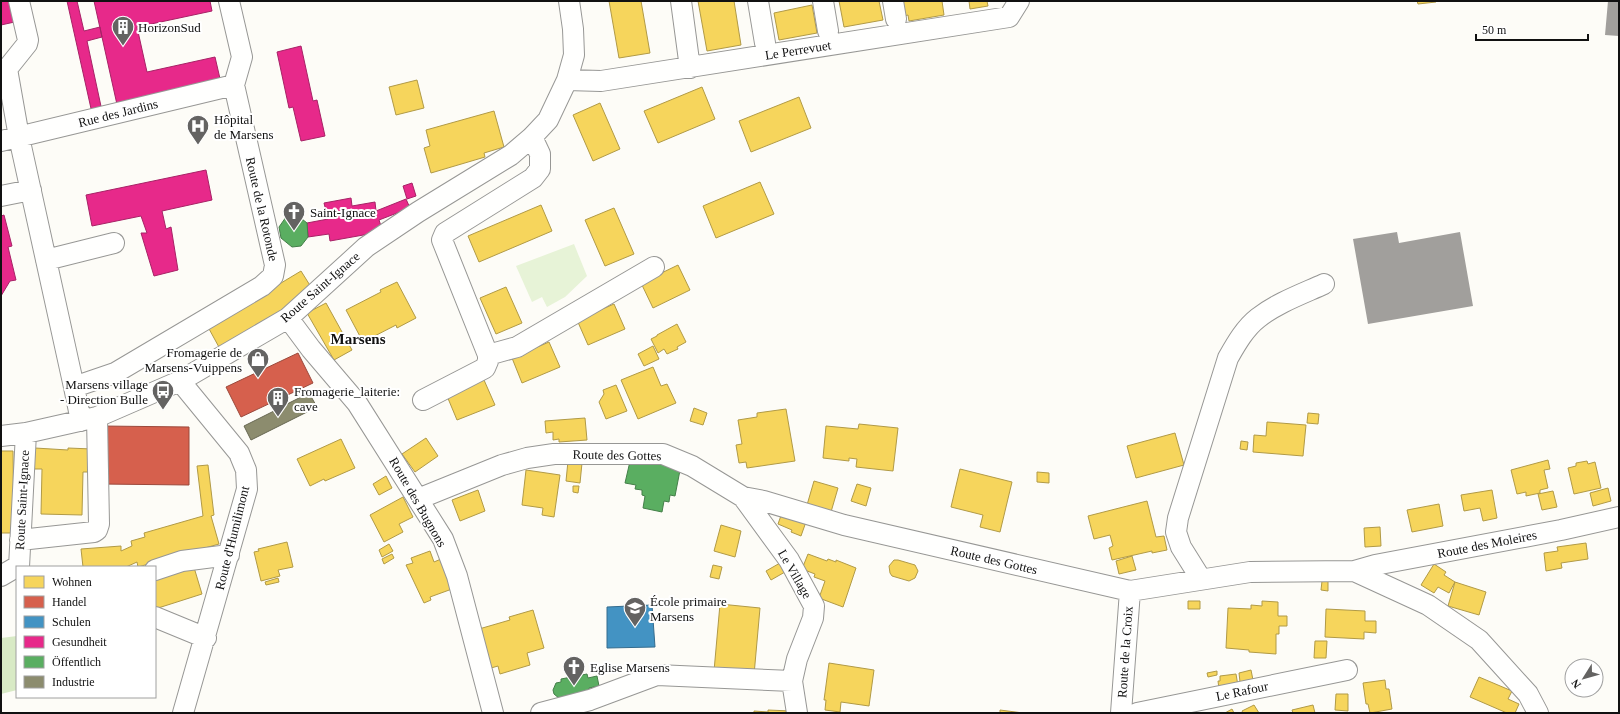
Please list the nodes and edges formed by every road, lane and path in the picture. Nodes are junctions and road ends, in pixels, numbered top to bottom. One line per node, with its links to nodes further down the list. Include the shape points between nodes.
1 (19, 1): 10 (street, via 28,40)
2 (229, 1): 13 (street, Route de la Rotonde, via 242,57)
3 (569, 1): 12 (street, Route Saint-Ignace, via 574,55)
4 (681, 1): 11 (street)
5 (758, 1): 9 (street)
6 (823, 1): 8 (street)
7 (1019, 1): 11 (street, Le Perrevuet, via 1010,17)
8 (828, 31)
9 (765, 43)
10 (4, 68): 15 (street)
11 (690, 68): 12 (street, Le Perrevuet, via 600,81)
12 (567, 80): 14 (street, Route Saint-Ignace, via 548,120)
13 (234, 85): 15 (street, Rue des Jardins); 25 (street, Route de la Rotonde, via 275,265 273,276 262,286 115,372)
14 (532, 137): 22 (street, Route Saint-Ignace, via 510,155 366,247); 23 (street, via 540,154 540,170 533,178 445,233 442,240)
15 (10, 139): 16 (street)
16 (31, 190): 17 (street); 19 (street)
17 (1, 196)
18 (114, 243): 19 (street)
19 (46, 260): 25 (street)
20 (654, 267): 23 (street, via 517,347)
21 (1324, 284): 38 (street, via 1275,307 1257,319 1239,338 1228,358 1178,518 1176,532 1181,547)
22 (288, 318): 24 (street, Route Saint-Ignace); 31 (street, Route des Bugnons, via 357,403)
23 (488, 355): 26 (street, via 485,368)
24 (180, 381): 27 (street, Route Saint-Ignace); 34 (street, Route d'Humilimont, via 240,453 246,470 247,489)
25 (74, 387): 27 (street)
26 (423, 400)
27 (89, 419): 28 (street, Route Saint-Ignace); 33 (street, via 99,524 97,530)
28 (26, 433): 29 (street, Route Saint-Ignace); 33 (street, Route Saint-Ignace)
29 (1, 436)
30 (742, 497): 31 (street, Route des Gottes, via 692,466 663,454 554,454 526,458); 39 (street, Route des Gottes, via 844,525); 43 (street, Le Village, via 789,560 814,606 813,618 797,659)
31 (418, 499): 45 (street, Route des Bugnons, via 443,540 457,576)
32 (1619, 517): 37 (street, Route des Moleires)
33 (20, 540): 35 (street, Route Saint-Ignace)
34 (229, 555): 36 (street, via 182,561); 41 (street, Route d'Humilimont)
35 (13, 570)
36 (156, 570)
37 (1354, 571): 38 (street, Route des Gottes, via 1250,572); 50 (street, Route des Gottes, via 1428,605 1479,640 1528,694)
38 (1201, 580): 39 (street, Route des Gottes)
39 (1130, 591): 48 (street, Route de la Croix)
40 (156, 617): 41 (street)
41 (206, 638): 44 (street, Route d'Humilimont)
42 (1347, 670): 49 (street, Le Rafour)
43 (792, 682): 46 (street, via 657,675 590,700); 47 (street, Le Village)
44 (183, 713)
45 (493, 713)
46 (540, 713)
47 (797, 713)
48 (1121, 713)
49 (1137, 713)
50 (1538, 713)

